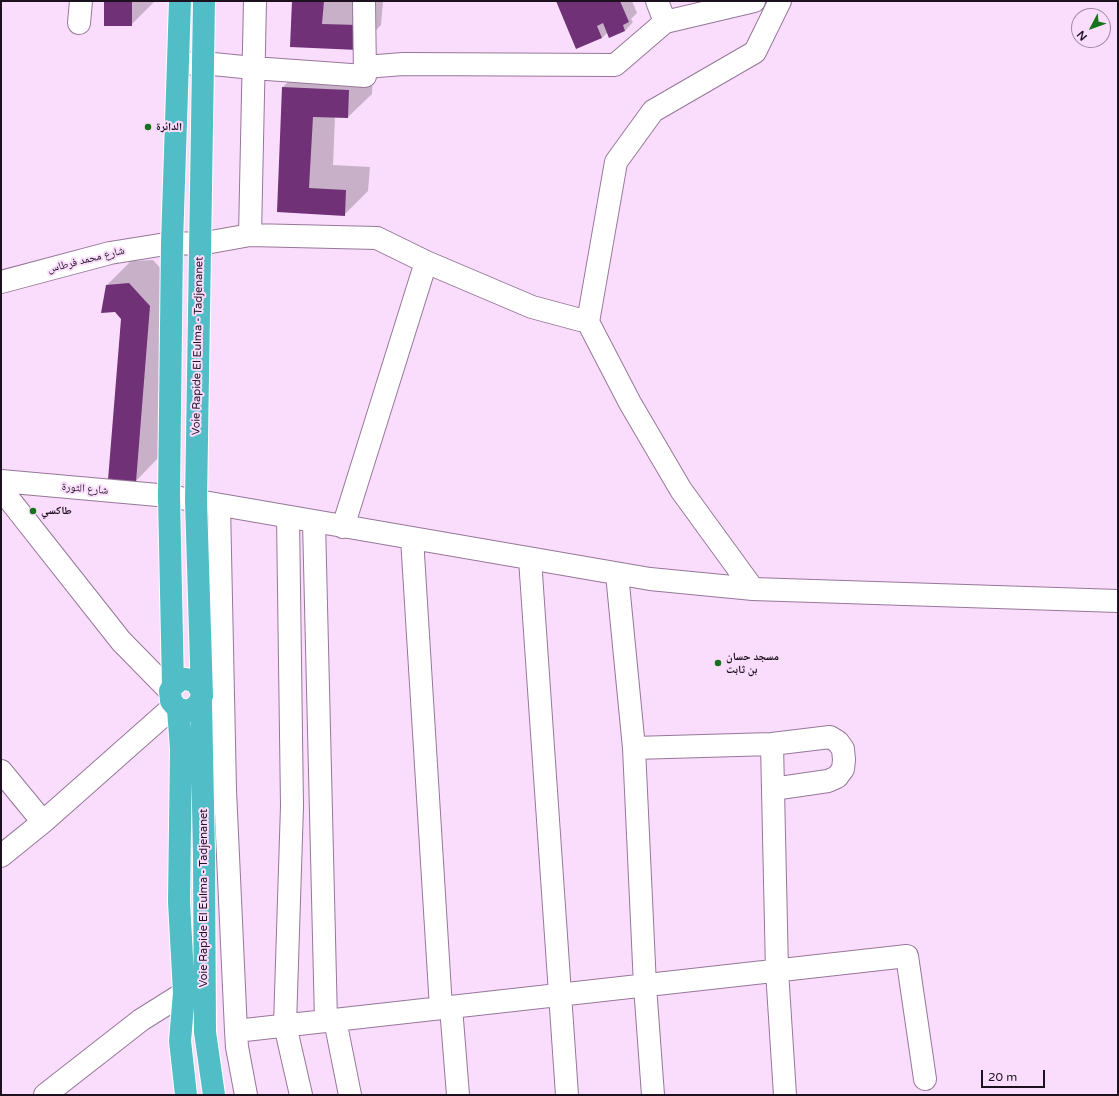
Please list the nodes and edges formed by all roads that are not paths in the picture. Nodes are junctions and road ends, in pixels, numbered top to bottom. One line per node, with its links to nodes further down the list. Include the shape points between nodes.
1 (81, 1): 10 (street)
2 (180, 1): 12 (highway, Voie Rapide El Eulma - Tadjenanet)
3 (204, 1): 11 (highway, Voie Rapide El Eulma - Tadjenanet)
4 (255, 1): 14 (street)
5 (364, 1): 13 (street)
6 (657, 1): 9 (street)
7 (754, 1): 9 (street)
8 (780, 1): 20 (street, via 755,52 653,111 616,162)
9 (665, 22): 13 (street, via 615,65 402,64)
10 (79, 23)
11 (203, 62): 12 (street); 14 (street); 17 (highway, Voie Rapide El Eulma - Tadjenanet)
12 (178, 64): 16 (highway, Voie Rapide El Eulma - Tadjenanet)
13 (364, 67): 14 (street, via 364,76)
14 (253, 68): 15 (street)
15 (250, 235): 17 (street, شارع محمد فرطاس); 18 (street, شارع محمد فرطاس, via 377,238)
16 (172, 243): 17 (street, شارع محمد فرطاس); 19 (street, شارع محمد فرطاس, via 110,253); 23 (highway, Voie Rapide El Eulma - Tadjenanet)
17 (200, 244): 24 (highway, Voie Rapide El Eulma - Tadjenanet)
18 (426, 262): 20 (street, شارع محمد فرطاس, via 532,307); 28 (street)
19 (1, 282)
20 (588, 322): 32 (street, via 630,404 681,490)
21 (1, 481): 23 (street, شارع الثورة)
22 (1, 489): 35 (street, via 122,641)
23 (169, 496): 24 (street, شارع الثورة); 35 (highway, Voie Rapide El Eulma - Tadjenanet)
24 (196, 501): 25 (street, شارع الثورة); 34 (highway, Voie Rapide El Eulma - Tadjenanet)
25 (219, 505): 26 (street, شارع الثورة); 49 (street, via 225,790)
26 (288, 517): 27 (street, شارع الثورة); 48 (street, via 292,806)
27 (314, 522): 28 (street, شارع الثورة); 47 (street)
28 (343, 527): 29 (street, شارع الثورة)
29 (412, 538): 30 (street, شارع الثورة); 46 (street)
30 (530, 559): 31 (street, شارع الثورة); 45 (street)
31 (617, 574): 32 (street, شارع الثورة, via 650,580); 37 (street)
32 (753, 589): 33 (street, شارع الثورة)
33 (1118, 601)
34 (201, 696): 35 (highway, via 198,705 189,711); 35 (highway, via 196,682 181,680); 53 (highway, Voie Rapide El Eulma - Tadjenanet, via 205,1032)
35 (174, 698): 40 (street); 44 (highway, Voie Rapide El Eulma - Tadjenanet, via 181,749 179,902)
36 (772, 744): 37 (street); 39 (street); 39 (street, via 830,737 843,749 844,760 843,769 837,777 828,781)
37 (634, 748): 43 (street)
38 (1, 771): 40 (street)
39 (773, 789): 42 (street)
40 (43, 822): 41 (street)
41 (1, 856)
42 (777, 971): 43 (street); 50 (street, via 907,956); 60 (street)
43 (645, 986): 45 (street); 59 (street)
44 (184, 993): 51 (street, via 141,1020); 52 (highway, Voie Rapide El Eulma - Tadjenanet, via 180,1041)
45 (560, 995): 46 (street); 58 (street)
46 (446, 1008): 47 (street); 57 (street)
47 (330, 1021): 48 (street); 56 (street)
48 (285, 1025): 49 (street); 55 (street)
49 (236, 1031): 54 (street)
50 (925, 1079)
51 (44, 1095)
52 (186, 1095)
53 (214, 1095)
54 (246, 1095)
55 (301, 1095)
56 (350, 1095)
57 (458, 1095)
58 (567, 1095)
59 (653, 1095)
60 (785, 1095)

